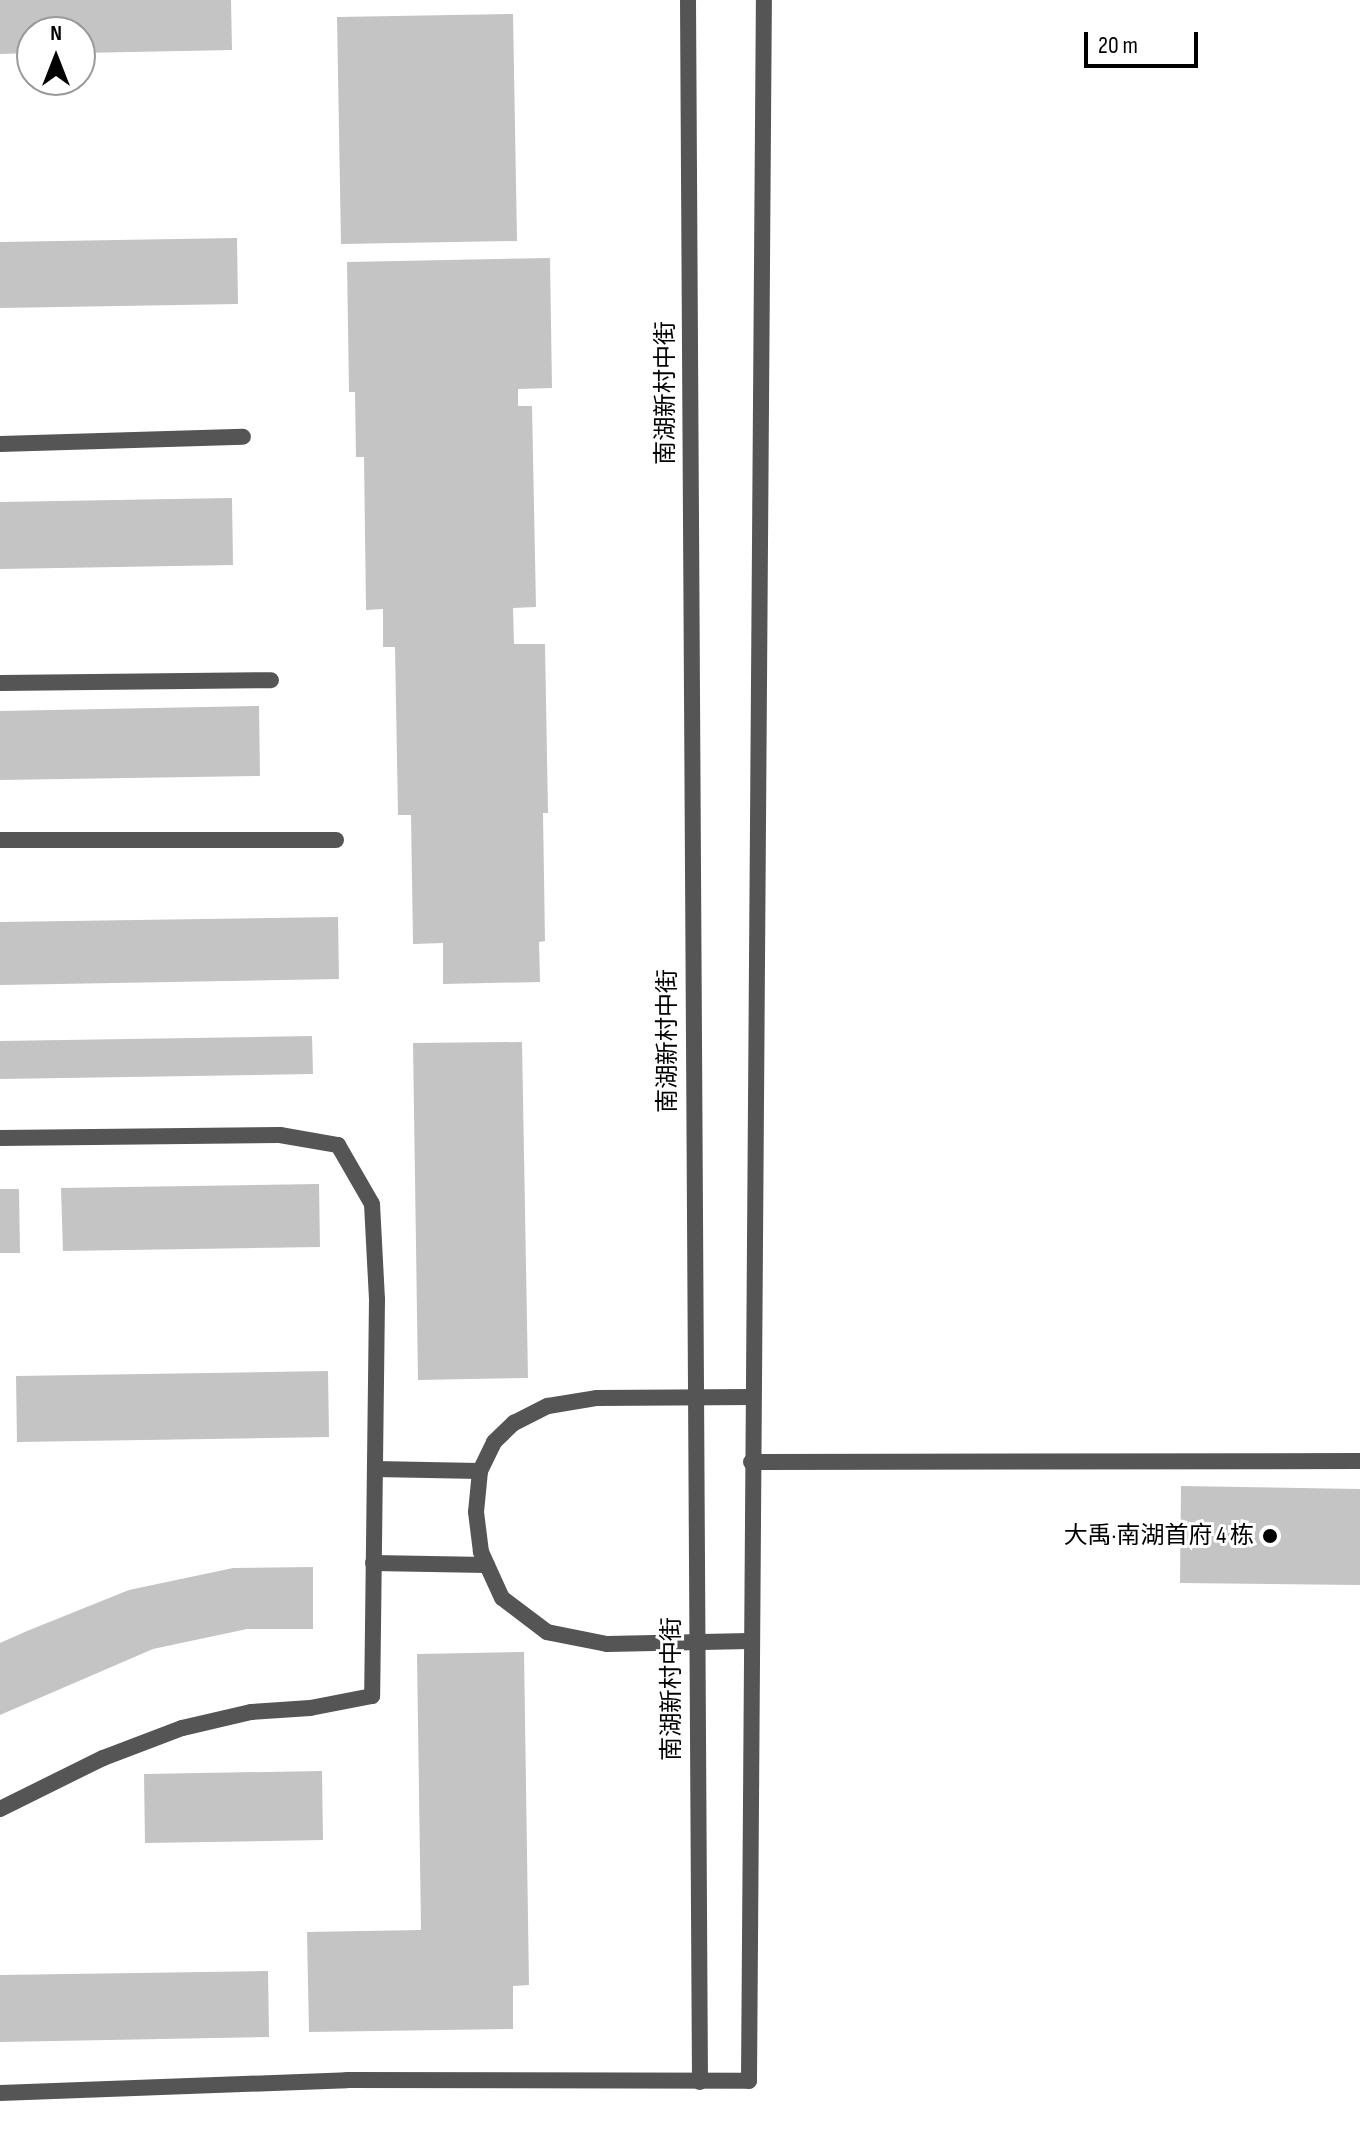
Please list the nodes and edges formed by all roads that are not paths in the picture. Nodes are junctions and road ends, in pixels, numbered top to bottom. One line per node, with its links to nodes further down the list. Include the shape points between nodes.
1 (688, 0): 11 (street, 南湖新村中街)
2 (764, 0): 10 (street)
3 (243, 437): 4 (street)
4 (0, 444)
5 (271, 680): 6 (street)
6 (0, 683)
7 (0, 840): 8 (street)
8 (336, 840)
9 (0, 1138): 14 (street, via 280,1135 338,1145 372,1204)
10 (752, 1397): 11 (street); 13 (street)
11 (696, 1398): 15 (street, via 597,1398 548,1406 514,1423 494,1442); 19 (street, 南湖新村中街)
12 (1360, 1461): 13 (street)
13 (751, 1462): 18 (street)
14 (375, 1469): 15 (street); 16 (street)
15 (480, 1471): 17 (street, via 476,1512)
16 (373, 1563): 17 (street); 20 (street, via 372,1696 251,1712 182,1728 103,1758)
17 (487, 1565): 19 (street, via 502,1598 547,1632 607,1644)
18 (749, 1641): 19 (street); 21 (street, via 749,2081)
19 (695, 1642): 21 (street, 南湖新村中街)
20 (0, 1809)
21 (700, 2082): 22 (street, via 347,2080)
22 (0, 2093)

